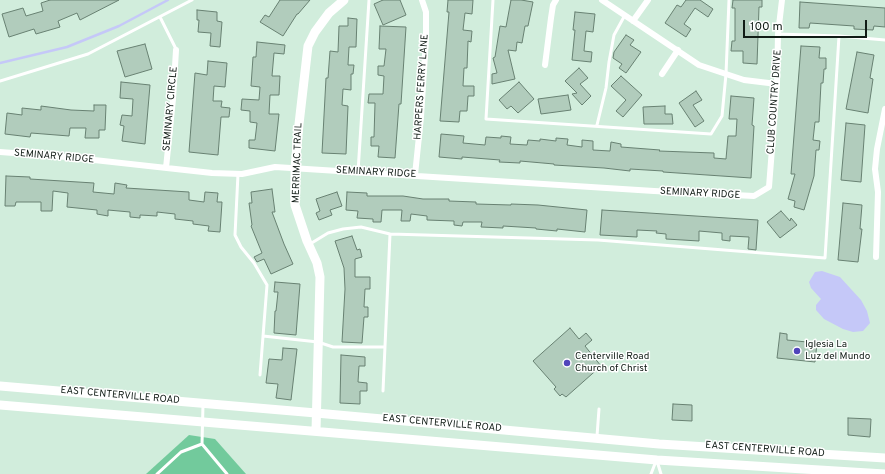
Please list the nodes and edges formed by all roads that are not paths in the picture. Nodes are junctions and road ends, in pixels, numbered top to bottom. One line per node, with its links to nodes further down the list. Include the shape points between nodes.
1 (192, 0): 12 (lane)
2 (344, 0): 28 (main road, MERRIMAC TRAIL, via 329,13 308,46)
3 (369, 0): 29 (lane)
4 (422, 0): 31 (street, HARPERS FERRY LANE, via 426,12 426,39)
5 (493, 0): 25 (lane, via 486,119)
6 (556, 0): 19 (street, via 553,5)
7 (602, 0): 11 (street)
8 (648, 0): 13 (street)
9 (729, 0): 21 (lane)
10 (782, 0): 14 (street, CLUB COUNTRY DRIVE)
11 (625, 15): 13 (street); 25 (lane, via 614,35)
12 (160, 17): 17 (lane); 22 (lane, via 88,54)
13 (633, 21): 18 (street)
14 (778, 34): 15 (lane); 23 (street, CLUB COUNTRY DRIVE)
15 (839, 36): 16 (lane); 35 (lane, via 825,258 598,240)
16 (885, 40)
17 (176, 50): 27 (street, SEMINARY CIRCLE)
18 (678, 50): 20 (street); 21 (street, via 699,65)
19 (545, 65)
20 (662, 74)
21 (726, 74): 23 (street, via 744,80); 25 (lane, via 722,116 711,134)
22 (0, 81)
23 (777, 84): 32 (street, CLUB COUNTRY DRIVE, via 769,187)
24 (885, 109): 33 (street, via 875,169 878,192)
25 (597, 125)
26 (0, 152): 27 (street, SEMINARY RIDGE)
27 (166, 168): 30 (street, SEMINARY RIDGE)
28 (295, 168): 29 (street, SEMINARY RIDGE); 30 (street, SEMINARY RIDGE, via 275,167); 36 (main road, MERRIMAC TRAIL, via 295,205)
29 (358, 172): 31 (street, SEMINARY RIDGE)
30 (238, 174): 38 (lane, via 235,235 240,247 267,285)
31 (415, 175): 32 (street, SEMINARY RIDGE)
32 (754, 196)
33 (877, 225): 34 (street); 37 (street)
34 (885, 226)
35 (390, 234): 36 (lane, via 361,227 343,229 328,233); 40 (lane)
36 (308, 245): 39 (main road, MERRIMAC TRAIL, via 317,263 320,277)
37 (876, 256)
38 (263, 336): 39 (lane); 41 (lane)
39 (318, 342): 40 (lane, via 333,347); 47 (main road, MERRIMAC TRAIL)
40 (384, 348): 43 (lane)
41 (260, 375)
42 (0, 386): 44 (main road, EAST CENTERVILLE ROAD)
43 (383, 391)
44 (203, 403): 47 (main road, EAST CENTERVILLE ROAD); 48 (lane)
45 (0, 405): 48 (main road, EAST CENTERVILLE ROAD)
46 (599, 409): 51 (lane)
47 (316, 413): 49 (main road, EAST CENTERVILLE ROAD); 50 (main road, MERRIMAC TRAIL)
48 (202, 422): 50 (main road, EAST CENTERVILLE ROAD); 52 (lane)
49 (490, 428): 51 (main road, EAST CENTERVILLE ROAD); 54 (main road)
50 (316, 431): 54 (main road, EAST CENTERVILLE ROAD)
51 (596, 438): 53 (main road, EAST CENTERVILLE ROAD)
52 (202, 444): 60 (lane, via 181,452); 61 (lane)
53 (659, 444): 55 (main road, EAST CENTERVILLE ROAD); 57 (main road)
54 (490, 446): 57 (main road, EAST CENTERVILLE ROAD)
55 (808, 453): 56 (main road, EAST CENTERVILLE ROAD); 58 (main road)
56 (885, 458)
57 (657, 460): 58 (main road, EAST CENTERVILLE ROAD); 62 (lane); 63 (lane)
58 (808, 472): 59 (main road, EAST CENTERVILLE ROAD)
59 (869, 473): 64 (main road, EAST CENTERVILLE ROAD)
60 (157, 474)
61 (227, 474)
62 (651, 474)
63 (661, 474)
64 (885, 474)

